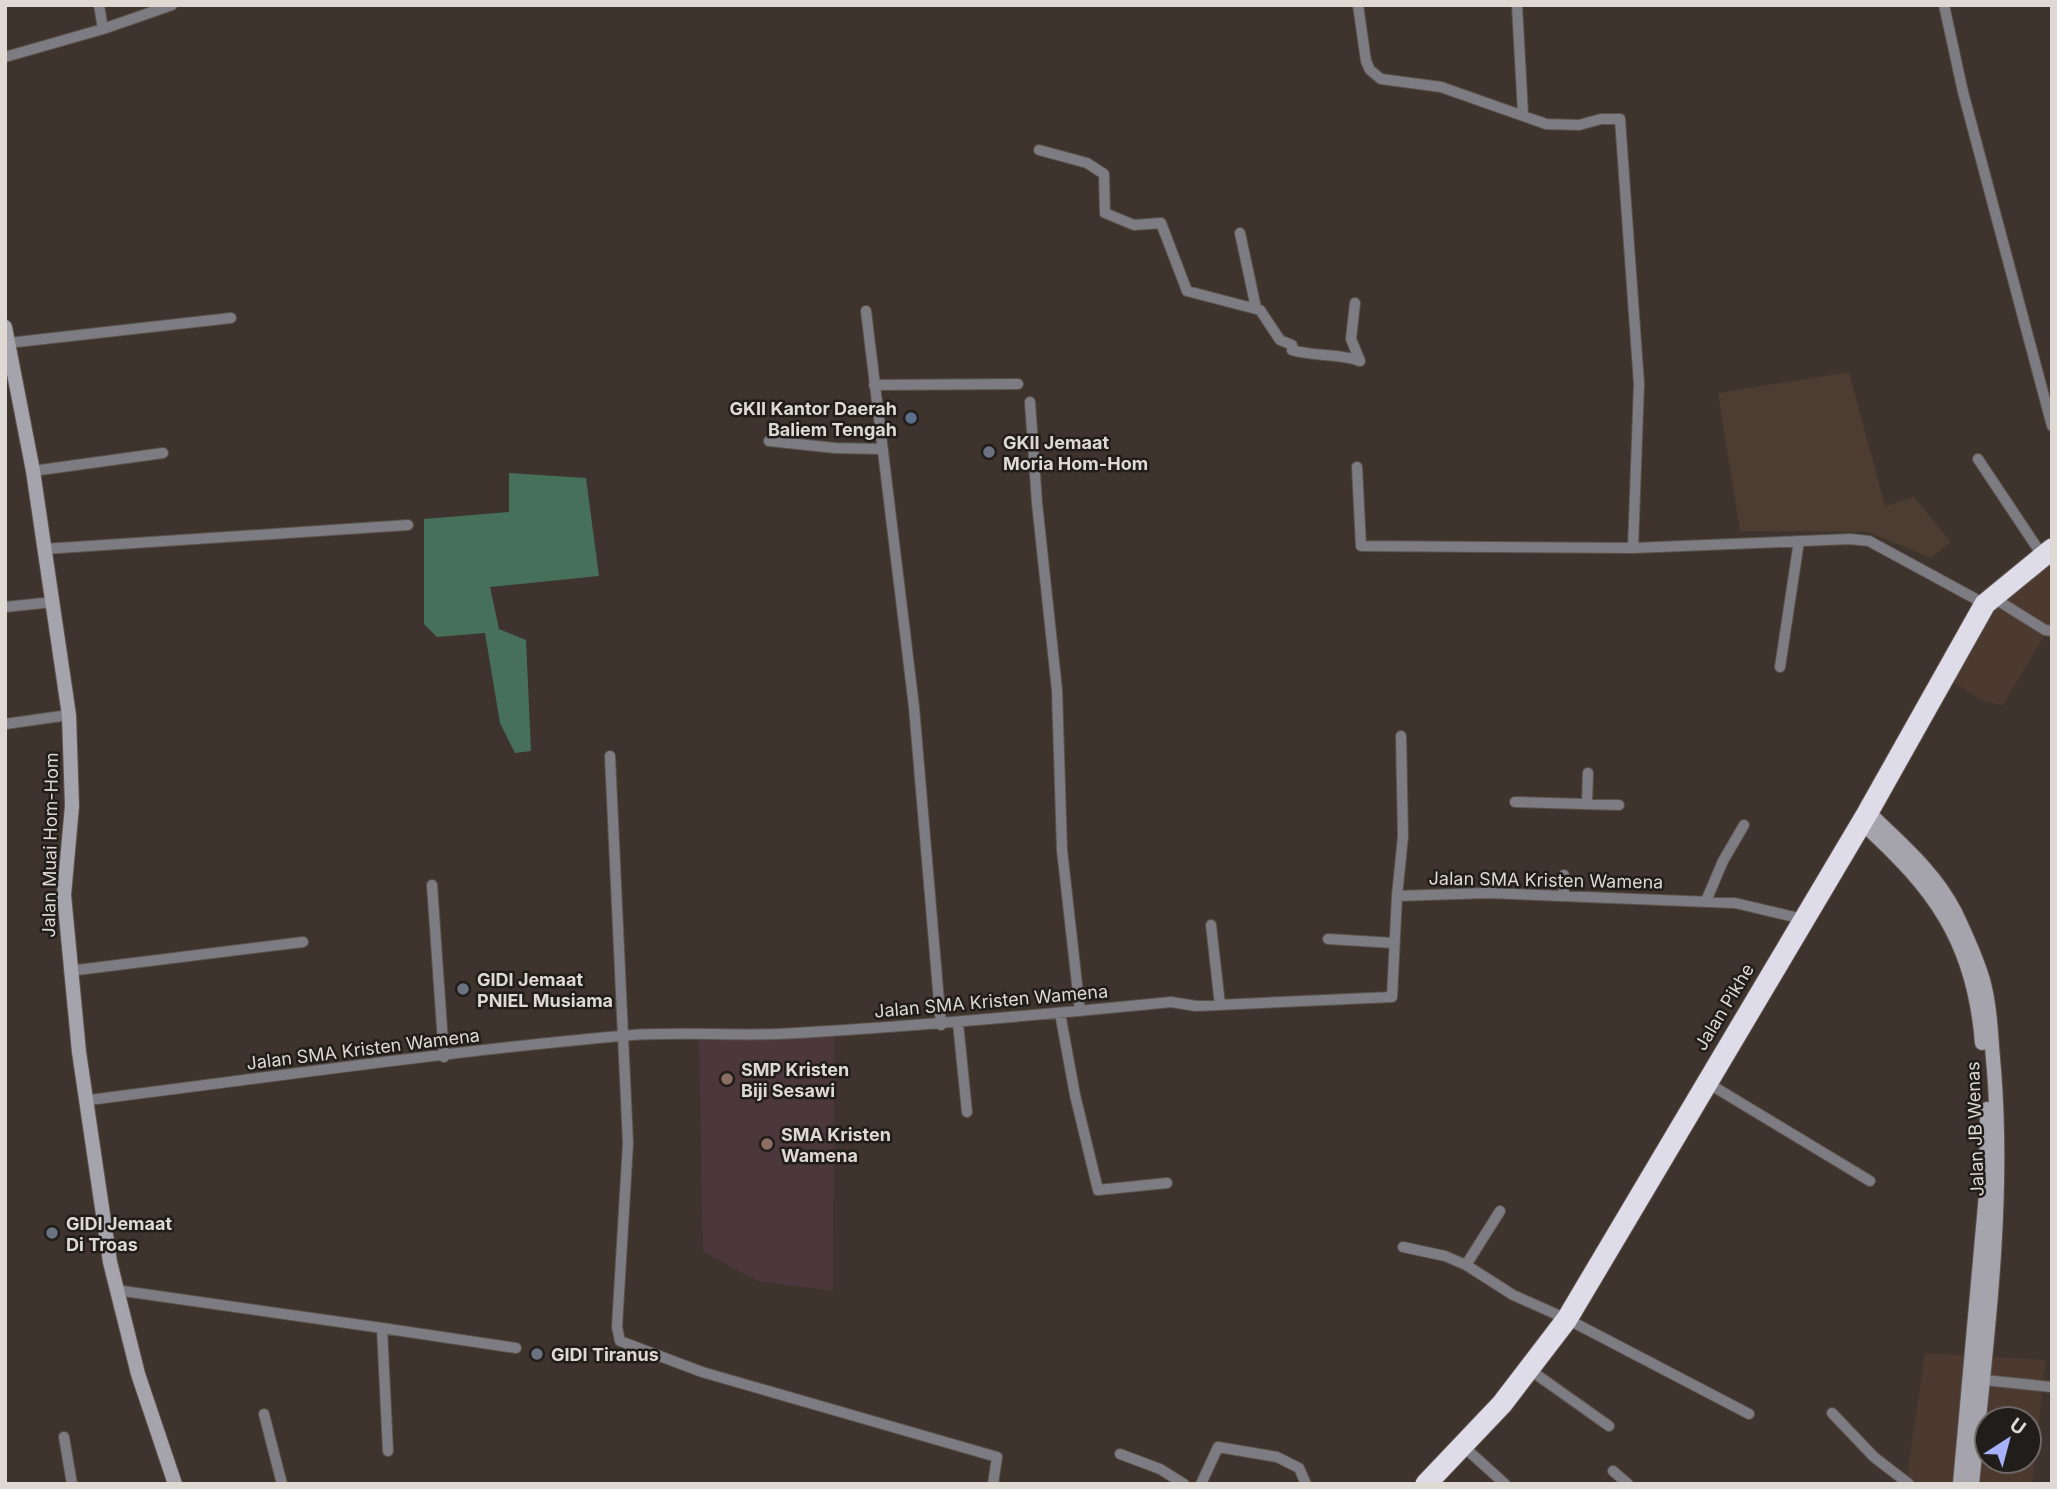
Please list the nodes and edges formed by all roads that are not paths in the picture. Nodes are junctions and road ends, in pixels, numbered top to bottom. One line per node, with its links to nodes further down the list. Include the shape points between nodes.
1 (99, 5): 6 (street)
2 (172, 5): 6 (street)
3 (1358, 5): 8 (street, via 1366,61 1375,76 1441,88)
4 (1517, 5): 8 (street)
5 (1944, 5): 20 (street)
6 (103, 29): 7 (street)
7 (5, 57)
8 (1523, 114): 29 (street, via 1546,124 1620,119 1639,384)
9 (1039, 150): 12 (street, via 1087,163 1104,174 1105,214 1134,225 1161,223 1187,291)
10 (1240, 233): 12 (street)
11 (1355, 303): 12 (street, via 1351,339 1360,361 1292,350)
12 (1256, 308)
13 (866, 311): 18 (street)
14 (231, 318): 16 (street)
15 (5, 327): 16 (street, Jalan Muai Hom-Hom)
16 (8, 343): 26 (street, Jalan Muai Hom-Hom)
17 (1018, 384): 18 (street)
18 (874, 385): 22 (street)
19 (1030, 402): 59 (street, via 1057,690 1062,850)
20 (2052, 426)
21 (769, 441): 22 (street)
22 (883, 449): 62 (street, via 914,707)
23 (163, 453): 26 (street)
24 (1978, 460): 31 (street)
25 (1357, 467): 29 (street, via 1361,547)
26 (33, 471): 30 (street, Jalan Muai Hom-Hom)
27 (408, 525): 30 (street)
28 (1799, 541): 29 (street); 32 (street, via 1869,541); 36 (street)
29 (1633, 548)
30 (44, 550): 33 (street, Jalan Muai Hom-Hom)
31 (2047, 552): 32 (highway, Jalan Pikhe)
32 (1989, 601): 35 (street); 45 (highway, Jalan Pikhe)
33 (53, 602): 34 (street); 37 (street, Jalan Muai Hom-Hom)
34 (5, 607)
35 (2052, 631)
36 (1780, 667)
37 (69, 715): 38 (street); 57 (street, Jalan Muai Hom-Hom, via 72,806 64,895)
38 (5, 724)
39 (1401, 736): 49 (street, via 1403,836)
40 (610, 756): 63 (street)
41 (1588, 773): 43 (street)
42 (1515, 802): 43 (street)
43 (1587, 803): 44 (street)
44 (1619, 805)
45 (1864, 817): 52 (highway, Jalan Pikhe); 68 (street, Jalan JB Wenas, via 1922,882 1946,917 1974,985)
46 (1744, 825): 51 (street)
47 (1564, 875): 50 (street)
48 (432, 885): 64 (street)
49 (1397, 896): 50 (street, Jalan SMA Kristen Wamena); 56 (street, Jalan SMA Kristen Wamena)
50 (1564, 896): 51 (street, Jalan SMA Kristen Wamena)
51 (1706, 901): 52 (street, Jalan SMA Kristen Wamena, via 1735,902)
52 (1802, 919): 65 (highway, Jalan Pikhe)
53 (1211, 925): 58 (street)
54 (1328, 940): 56 (street)
55 (303, 942): 57 (street)
56 (1394, 943): 58 (street, Jalan SMA Kristen Wamena, via 1392,997)
57 (69, 971): 66 (street, Jalan Muai Hom-Hom)
58 (1220, 1005): 59 (street, Jalan SMA Kristen Wamena, via 1171,1002)
59 (1080, 1011): 60 (street, Jalan SMA Kristen Wamena)
60 (1060, 1013): 61 (street, Jalan SMA Kristen Wamena); 70 (street, via 1098,1190)
61 (958, 1023): 62 (street, Jalan SMA Kristen Wamena); 67 (street)
62 (941, 1025): 63 (street, Jalan SMA Kristen Wamena, via 774,1034)
63 (623, 1035): 64 (street, Jalan SMA Kristen Wamena); 94 (street, via 628,1143 617,1327 620,1340 702,1372 998,1457)
64 (444, 1057): 66 (street, Jalan SMA Kristen Wamena, via 387,1060)
65 (1706, 1082): 69 (street); 75 (highway, Jalan Pikhe)
66 (88, 1100): 74 (street, Jalan Muai Hom-Hom)
67 (967, 1112)
68 (1993, 1121): 79 (street, Jalan JB Wenas, via 1996,1207); 86 (street, Jalan JB Wenas)
69 (1870, 1181)
70 (1167, 1183)
71 (1500, 1211): 73 (street)
72 (1403, 1247): 73 (street)
73 (1466, 1265): 75 (street, via 1513,1295)
74 (117, 1290): 76 (street); 92 (street, Jalan Muai Hom-Hom, via 138,1374)
75 (1567, 1319): 78 (highway, Jalan Pikhe); 83 (street)
76 (382, 1328): 77 (street); 88 (street)
77 (516, 1348)
78 (1530, 1370): 84 (street); 87 (highway, Jalan Pikhe)
79 (1984, 1380): 80 (street); 86 (street, Jalan JB Wenas)
80 (2052, 1387)
81 (1832, 1413): 101 (street, via 1874,1457)
82 (264, 1414): 93 (street)
83 (1749, 1414)
84 (1609, 1426)
85 (64, 1437): 91 (street)
86 (1971, 1444): 102 (street, Jalan JB Wenas); 103 (street, Jalan JB Wenas)
87 (1463, 1446): 98 (highway, Jalan Pikhe); 99 (street)
88 (387, 1451)
89 (1120, 1454): 95 (street)
90 (1613, 1471): 100 (street)
91 (72, 1484)
92 (175, 1484)
93 (282, 1484)
94 (993, 1484)
95 (1184, 1484)
96 (1201, 1484): 97 (street, via 1218,1447 1277,1457 1299,1468)
97 (1306, 1484)
98 (1426, 1484)
99 (1505, 1484)
100 (1628, 1484)
101 (1909, 1484)
102 (1960, 1484)
103 (1972, 1484)

